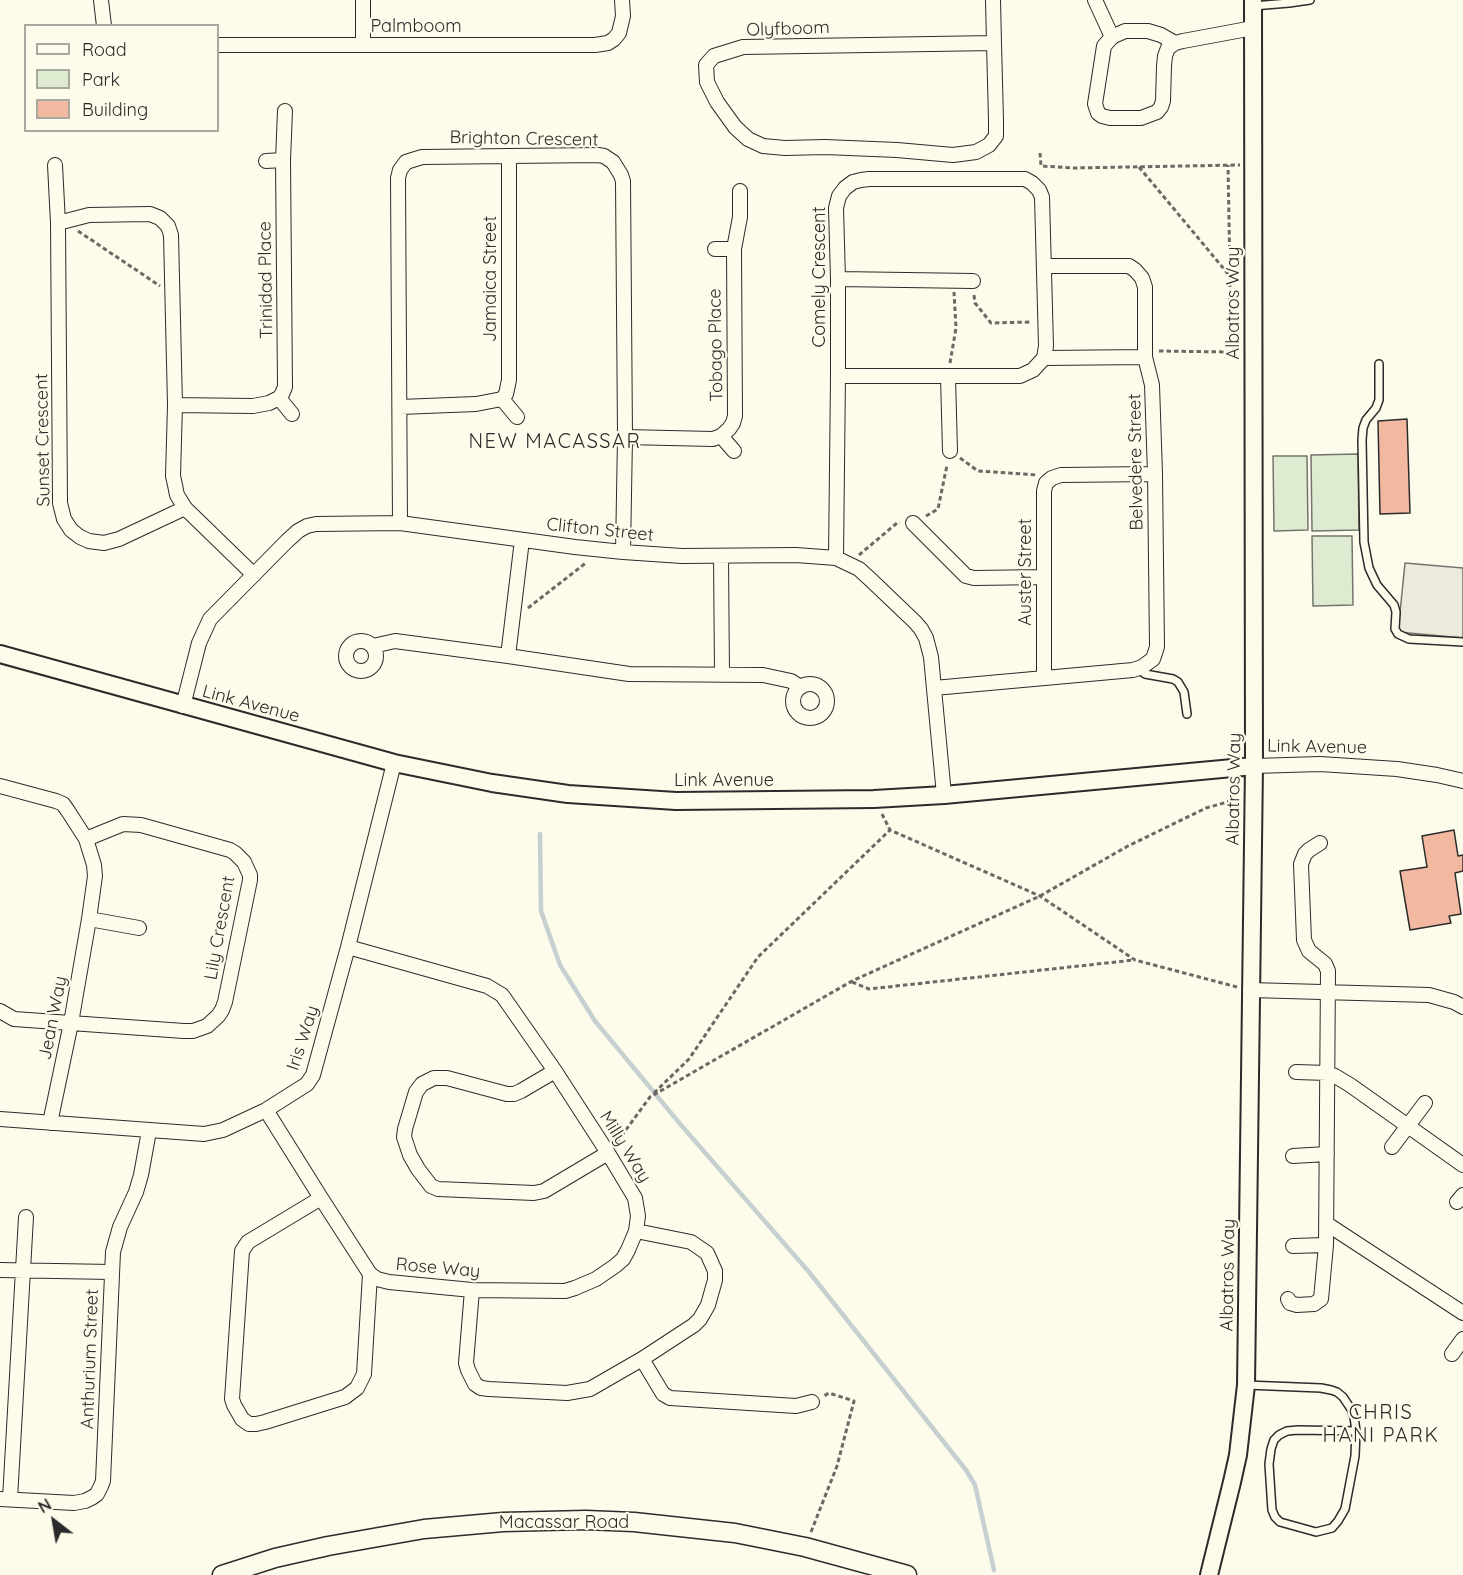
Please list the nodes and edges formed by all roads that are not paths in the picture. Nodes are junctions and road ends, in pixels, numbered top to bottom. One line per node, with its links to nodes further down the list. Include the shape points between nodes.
1 (102, 0): 8 (street)
2 (363, 0): 14 (street)
3 (622, 0): 14 (street, Palmboom, via 619,33 608,43)
4 (993, 0): 11 (street)
5 (1095, 0): 10 (street)
6 (1310, 0): 7 (lane)
7 (1253, 3): 9 (street, Albatros Way)
8 (104, 24)
9 (1253, 28): 12 (street); 64 (street, Albatros Way)
10 (1112, 37): 12 (street, via 1148,31); 12 (street, via 1104,46 1095,104 1098,113 1110,118 1141,118 1157,112 1163,101 1165,56)
11 (994, 43): 11 (street, Olyfboom, via 996,136 976,152 953,155 763,146 735,127 707,82 706,65 714,56 743,47)
12 (1174, 43)
13 (219, 45): 14 (street, Palmboom)
14 (363, 45)
15 (285, 111): 17 (street, Trinidad Place)
16 (509, 156): 33 (street, Jamaica Street, via 509,380); 35 (street, Brighton Crescent, via 422,157 406,162 398,174); 39 (street, Brighton Crescent, via 598,155 613,162 621,175)
17 (283, 160): 18 (street); 32 (street, Trinidad Place, via 285,387)
18 (266, 161)
19 (55, 165): 21 (street, Sunset Crescent)
20 (740, 191): 23 (street, Tobago Place)
21 (61, 222): 34 (street, via 89,215 150,214 168,226); 43 (street, Sunset Crescent, via 60,503 64,519 80,537 104,543)
22 (715, 249): 23 (street)
23 (734, 249): 38 (street, Tobago Place, via 735,416)
24 (1044, 266): 25 (street, Comely Crescent, via 1042,197 1024,179 869,179 853,182 839,195); 27 (street, Belvedere Street, via 1122,266 1136,270 1145,287); 28 (street, Comely Crescent)
25 (838, 279): 26 (street); 30 (street, Comely Crescent)
26 (973, 281)
27 (1145, 354): 28 (street); 42 (street, Belvedere Street, via 1152,385)
28 (1044, 358): 31 (street, via 1020,376)
29 (1379, 364): 52 (lane, via 1379,400 1366,420 1362,440 1364,542 1369,568 1394,605 1398,634 1408,639)
30 (838, 376): 31 (street); 49 (street, Comely Crescent)
31 (948, 377): 41 (street)
32 (279, 398): 34 (street, via 253,406); 36 (street)
33 (502, 399): 35 (street); 37 (street)
34 (175, 405): 43 (street, via 173,477)
35 (400, 407): 44 (street, Brighton Crescent)
36 (292, 414)
37 (516, 417)
38 (721, 436): 39 (street); 40 (street)
39 (625, 437): 47 (street, Brighton Crescent)
40 (734, 451)
41 (950, 451)
42 (1155, 474): 51 (street, Auster Street, via 1059,476 1048,480 1044,491); 56 (street, Belvedere Street, via 1157,647 1153,659)
43 (185, 508): 50 (street)
44 (400, 523): 46 (street, Clifton Street); 50 (street, Clifton Street, via 307,526)
45 (913, 524): 51 (street, via 966,576)
46 (522, 540): 47 (street, Clifton Street); 55 (street)
47 (623, 552): 48 (street, Clifton Street)
48 (721, 556): 49 (street, Clifton Street, via 796,555); 57 (street)
49 (843, 560): 60 (street, via 865,574 921,629 929,648)
50 (254, 575): 61 (street, Clifton Street, via 203,631)
51 (1044, 577): 58 (street, Auster Street)
52 (1463, 642)
53 (373, 646): 55 (street, via 394,641)
54 (0, 654): 61 (street, Link Avenue)
55 (508, 656): 57 (street, via 629,675)
56 (1138, 669): 58 (street); 62 (lane, via 1178,682 1184,692)
57 (722, 675): 59 (street, via 773,676)
58 (1044, 678): 60 (street)
59 (800, 687)
60 (934, 688): 67 (street)
61 (183, 706): 63 (street, Link Avenue)
62 (1187, 714)
63 (394, 763): 67 (street, Link Avenue, via 568,794 676,801); 72 (street, Iris Way)
64 (1254, 766): 65 (street, Link Avenue, via 1320,764 1397,769); 67 (street, Link Avenue); 73 (street, Albatros Way)
65 (1463, 781)
66 (0, 786): 68 (street, Jean Way, via 63,804)
67 (944, 795)
68 (86, 839): 70 (street, Jean Way, via 95,876); 77 (street, Lily Crescent, via 123,824 141,825 230,850 244,862 250,880 225,1002 212,1022 184,1031)
69 (1320, 843): 74 (street, via 1308,850 1301,864 1304,935 1309,951 1327,967)
70 (89, 919): 71 (street); 77 (street, Jean Way)
71 (139, 928)
72 (348, 947): 78 (street, Milly Way, via 494,989 508,1002); 82 (street, Iris Way, via 311,1080)
73 (1250, 990): 74 (street); 108 (street, Albatros Way)
74 (1328, 993): 75 (street, via 1429,995); 80 (street)
75 (1463, 1007)
76 (0, 1011): 77 (street, Lily Crescent, via 14,1019)
77 (71, 1023): 84 (street, Jean Way)
78 (555, 1071): 88 (street, Milly Way); 88 (street, via 514,1094 447,1078 434,1078 422,1084 416,1092 404,1137 418,1169 438,1189 534,1193)
79 (1296, 1072): 80 (street)
80 (1327, 1073): 85 (street); 89 (street)
81 (1425, 1103): 85 (street)
82 (266, 1110): 86 (street, Iris Way, via 214,1133); 92 (street, Rose Way)
83 (0, 1119): 84 (street, Iris Way)
84 (50, 1123): 86 (street, Iris Way)
85 (1407, 1126): 87 (street); 91 (street)
86 (149, 1131): 100 (street, Anthurium Street, via 136,1192 115,1241)
87 (1392, 1147)
88 (608, 1153): 95 (street, Milly Way, via 635,1198)
89 (1327, 1154): 90 (street); 94 (street)
90 (1293, 1156)
91 (1463, 1166)
92 (321, 1198): 101 (street, Rose Way); 101 (street, via 248,1242 242,1251 232,1399 242,1419 249,1424 265,1422 345,1397 357,1388 364,1374)
93 (26, 1217): 99 (street)
94 (1327, 1224): 97 (street); 104 (street)
95 (636, 1231): 102 (street, Rose Way, via 623,1259 596,1279 575,1288); 107 (street, via 697,1244 707,1253 715,1271 708,1305 700,1319)
96 (1293, 1245): 97 (street)
97 (1326, 1245): 103 (street, via 1321,1299 1305,1305 1293,1304)
98 (0, 1270): 99 (street)
99 (24, 1271): 100 (street); 111 (street)
100 (111, 1272): 111 (street, Anthurium Street, via 101,1486 93,1497 80,1502)
101 (370, 1274): 102 (street, Rose Way, via 389,1282)
102 (472, 1290): 107 (street, via 466,1363 481,1388 579,1392)
103 (1288, 1299)
104 (1463, 1313)
105 (1463, 1339): 106 (street)
106 (1452, 1354)
107 (642, 1359): 109 (street, via 663,1394 670,1398 796,1406)
108 (1246, 1385): 110 (lane, via 1337,1392 1351,1409); 114 (street, Albatros Way, via 1233,1482)
109 (812, 1402)
110 (1356, 1431): 110 (lane, via 1287,1431 1274,1440 1269,1464 1271,1501 1280,1522 1316,1532 1332,1528 1338,1521 1345,1509)
111 (5, 1499)
112 (222, 1575): 113 (main road, Macassar Road, via 275,1558 424,1529 586,1520 735,1533 805,1547)
113 (907, 1575)
114 (1209, 1575)

